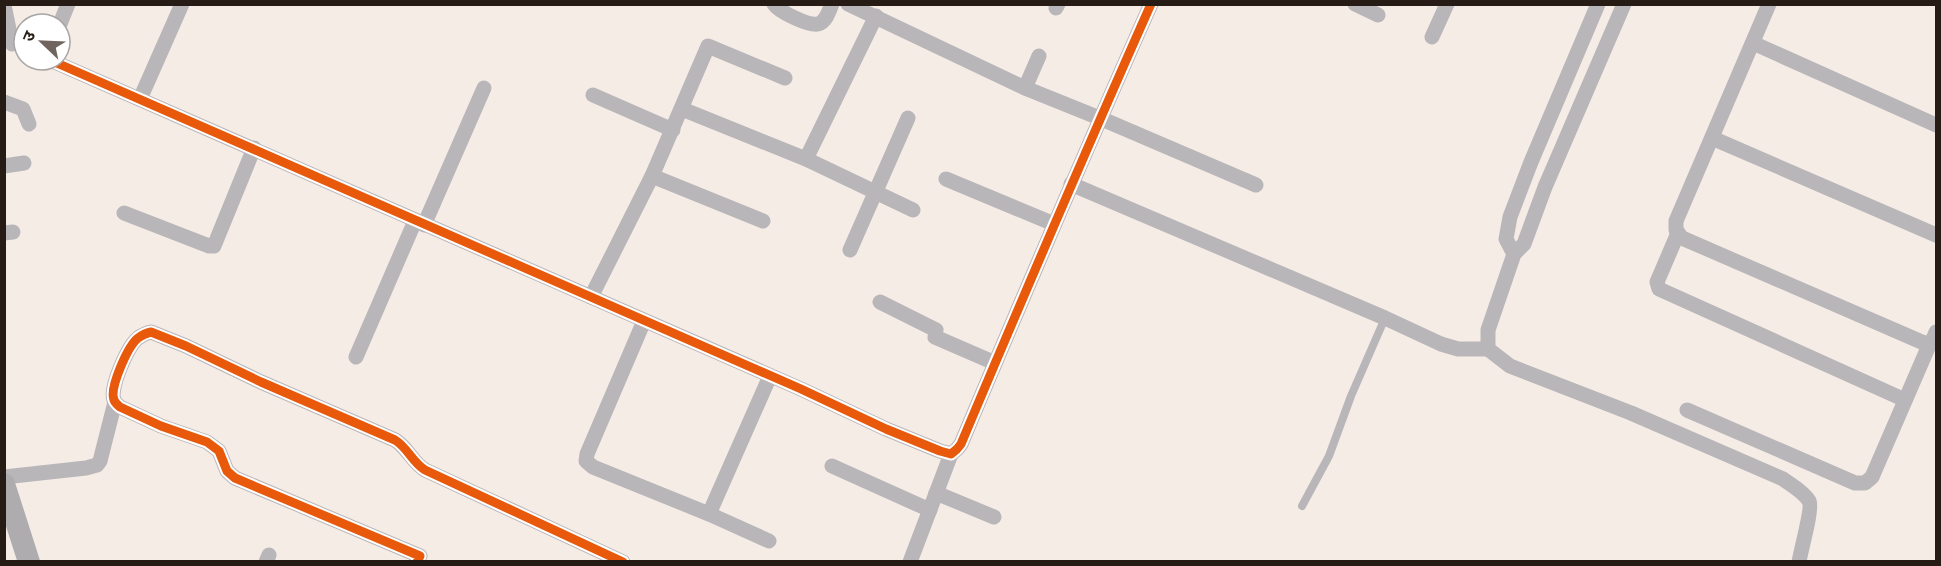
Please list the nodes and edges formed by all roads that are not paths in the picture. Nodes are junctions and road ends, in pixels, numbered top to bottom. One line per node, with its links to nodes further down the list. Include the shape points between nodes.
1 (182, 4): 23 (street)
2 (774, 4): 3 (street, via 813,24 823,21)
3 (832, 4)
4 (848, 4): 13 (street)
5 (1151, 4): 27 (street)
6 (1355, 4): 12 (street)
7 (1447, 4): 15 (street)
8 (1598, 4): 49 (street, via 1510,217 1506,239)
9 (1624, 4): 49 (street, via 1524,244)
10 (1769, 4): 16 (street)
11 (4, 5): 14 (street)
12 (1378, 15)
13 (876, 16): 21 (street); 33 (street)
14 (12, 37)
15 (1432, 37)
16 (1753, 43): 29 (street); 31 (street)
17 (1039, 56): 21 (street)
18 (72, 70): 23 (street)
19 (785, 78): 25 (street, via 708,46)
20 (484, 88): 44 (street)
21 (1025, 88): 27 (street)
22 (593, 95): 30 (street)
23 (140, 99): 32 (street)
24 (4, 102): 28 (street, via 23,109)
25 (682, 109): 30 (street); 33 (street)
26 (908, 118): 40 (street)
27 (1102, 119): 38 (street); 39 (street)
28 (29, 124)
29 (1936, 125)
30 (673, 130): 36 (street)
31 (1712, 138): 46 (street, via 1676,221); 47 (street)
32 (254, 148): 42 (street, via 214,246); 44 (street)
33 (806, 159): 40 (street)
34 (24, 162): 35 (street)
35 (4, 166)
36 (652, 176): 43 (street); 50 (street)
37 (946, 179): 45 (street)
38 (1071, 184): 45 (street); 52 (street)
39 (1256, 185)
40 (875, 192): 41 (street); 48 (street)
41 (913, 210)
42 (124, 213)
43 (763, 221)
44 (420, 223): 50 (street); 56 (street)
45 (1054, 224): 57 (street)
46 (1678, 233): 54 (street, via 1924,343); 59 (street, via 1657,282 1659,289)
47 (1936, 235)
48 (850, 249)
49 (1514, 254): 55 (street, via 1488,330)
50 (591, 297): 53 (street)
51 (880, 302): 57 (street, via 936,330 935,337)
52 (1385, 318): 55 (street, via 1452,348); 67 (lane, via 1329,456)
53 (644, 321): 58 (street); 69 (street, via 586,461)
54 (1933, 338): 59 (street)
55 (1488, 349): 76 (street, via 1510,366 1783,479 1804,494 1811,507)
56 (356, 357)
57 (995, 363): 62 (street, via 961,444)
58 (770, 376): 62 (street); 69 (street)
59 (1905, 399): 61 (street, via 1872,477 1865,483 1855,483)
60 (115, 402): 64 (street, via 97,465); 72 (street, via 161,426 207,442 219,451 227,471 235,478); 74 (street, via 113,396 125,357 138,338 151,332 395,440 425,470)
61 (1688, 410)
62 (951, 454): 66 (street)
63 (832, 466): 68 (street)
64 (4, 477)
65 (4, 483): 73 (street)
66 (936, 493): 68 (street); 70 (street)
67 (1302, 506)
68 (930, 510): 75 (street)
69 (709, 514): 71 (street)
70 (994, 517)
71 (769, 541)
72 (424, 560)
73 (24, 561)
74 (623, 561)
75 (910, 561)
76 (1799, 561)

